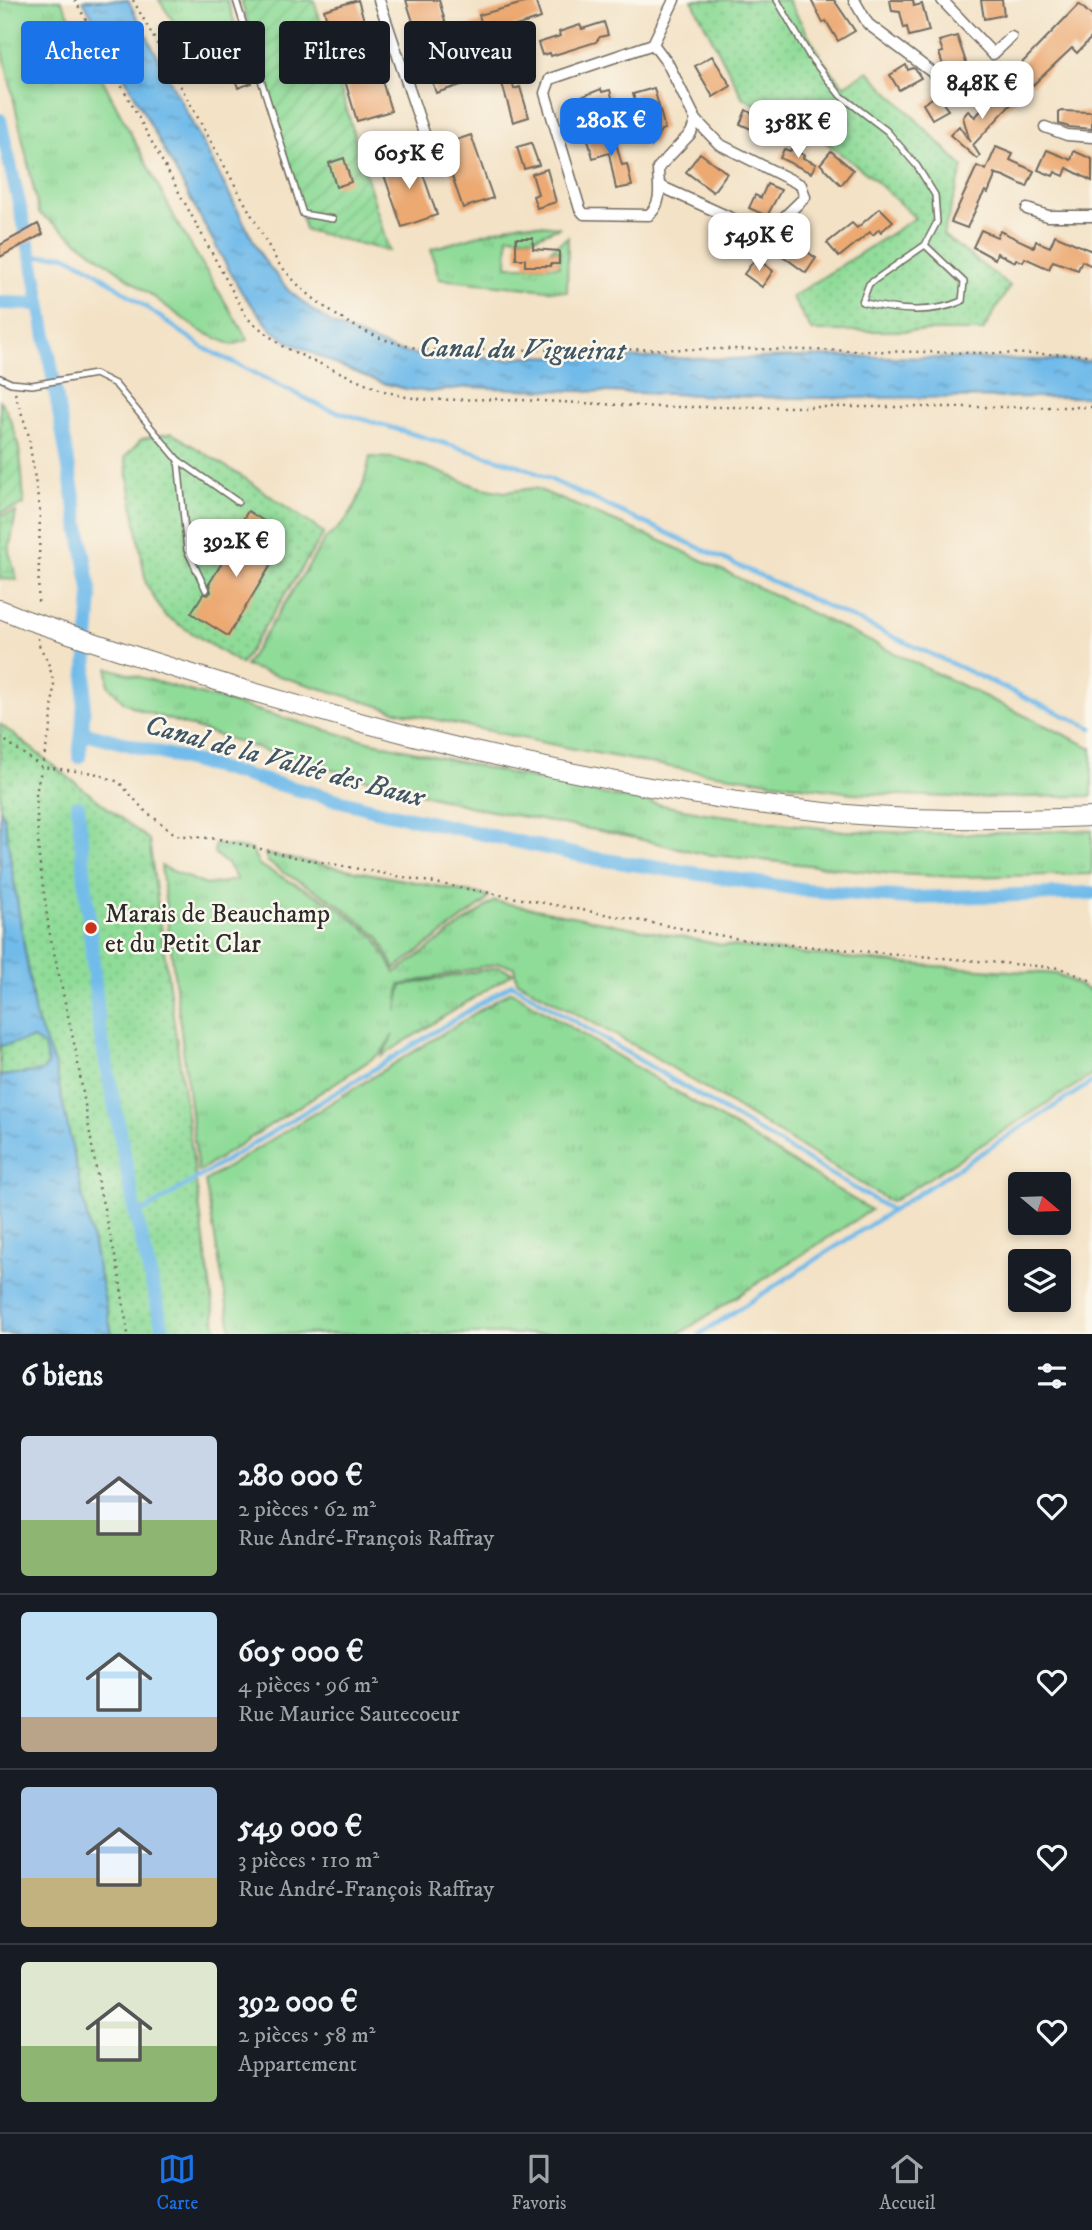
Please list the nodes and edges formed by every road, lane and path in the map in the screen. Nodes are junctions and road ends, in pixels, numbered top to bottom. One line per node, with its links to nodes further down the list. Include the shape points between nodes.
1 (75, 0): 24 (path, via 247,318 282,346 384,391 428,400 659,407)
2 (133, 0): 21 (path, via 278,263 305,292 359,327 407,348)
3 (236, 0): 19 (lane, via 303,214)
4 (379, 0): 15 (street, via 427,142)
5 (674, 0): 10 (street)
6 (777, 0): 20 (lane, via 810,57 839,95 887,131 935,195 937,222)
7 (853, 0): 11 (street, via 868,24)
8 (942, 0): 9 (street, via 993,54)
9 (1010, 37)
10 (653, 44): 12 (street); 16 (street, via 550,79 545,93 584,214 649,215 657,207)
11 (957, 91)
12 (695, 120): 16 (street, via 691,133 658,168); 16 (street, via 719,145 801,185 805,197 764,233)
13 (1045, 127): 14 (street)
14 (1092, 137)
15 (383, 154)
16 (660, 186)
17 (1027, 209): 18 (street, via 1048,216)
18 (1092, 216)
19 (333, 219)
20 (925, 245): 20 (lane, via 869,284 862,302 890,309 943,309 962,301 964,282)
21 (1092, 355)
22 (0, 378): 23 (lane)
23 (11, 383): 25 (lane, via 32,385 95,374 115,383); 29 (path, via 28,433 40,512)
24 (1092, 408)
25 (178, 460): 26 (lane); 27 (lane, via 187,550)
26 (238, 502)
27 (206, 590)
28 (0, 609): 29 (main road)
29 (34, 622): 31 (path, via 54,683); 32 (main road, bridge, via 343,719 488,755 655,788 859,815 1011,820)
30 (0, 737): 31 (path)
31 (42, 767): 33 (path, via 94,773 119,782 176,835 219,839 294,857 756,942 1060,968); 34 (path, via 36,793 37,831 49,930)
32 (1092, 817)
33 (1092, 981)
34 (128, 1334)

